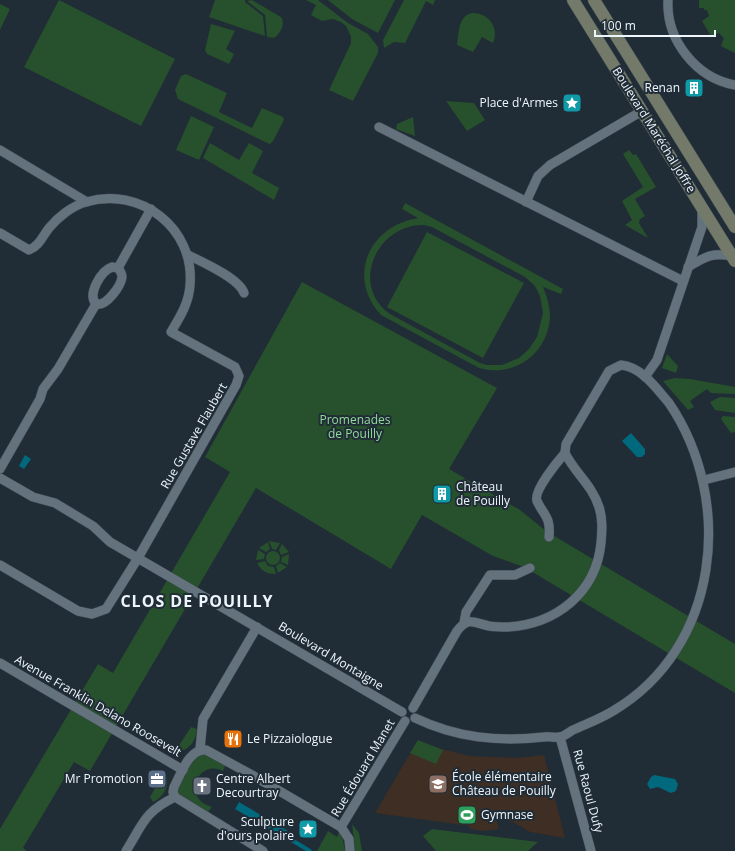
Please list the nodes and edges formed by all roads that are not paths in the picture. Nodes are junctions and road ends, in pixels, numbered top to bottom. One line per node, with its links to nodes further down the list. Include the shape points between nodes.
1 (573, 0): 5 (main road, Boulevard Maréchal Joffre)
2 (594, 0): 12 (main road, Boulevard Maréchal Joffre)
3 (668, 0): 4 (street, via 678,45 703,72)
4 (735, 85)
5 (642, 111): 9 (street, via 550,165 538,176); 10 (main road, Boulevard Maréchal Joffre)
6 (379, 127): 9 (street)
7 (0, 150): 8 (street)
8 (87, 202): 11 (street, via 130,200); 13 (street, via 59,218 37,246 29,250)
9 (526, 202): 18 (street)
10 (702, 207): 15 (main road, Boulevard Maréchal Joffre); 16 (street, via 703,222)
11 (151, 209): 14 (street, via 173,227); 17 (street)
12 (735, 227)
13 (0, 234)
14 (188, 255): 19 (street, via 236,282); 28 (street, Rue Gustave Flaubert, via 191,269 187,301 170,332 235,367 239,376)
15 (733, 258): 16 (street, via 722,254 708,255)
16 (688, 266): 18 (street)
17 (118, 268): 20 (street, via 121,279 110,299 104,304); 20 (street, via 112,267 104,272 92,294)
18 (683, 281): 21 (street, via 657,360)
19 (244, 293)
20 (96, 304): 23 (street, via 58,370 43,390)
21 (645, 377): 22 (street, via 636,370 621,365 609,371 566,444); 26 (street, via 686,426)
22 (565, 453): 27 (street, via 554,465 537,493 538,502 548,521); 31 (street, via 593,492 602,519 600,550 590,580 562,610 535,623 505,627)
23 (0, 469)
24 (735, 472): 26 (street)
25 (0, 478): 28 (street, Boulevard Montaigne, via 33,497 55,503 93,526 106,540)
26 (708, 479): 38 (street, via 714,529 711,566 707,591 686,638 667,665 635,696 604,717)
27 (549, 537)
28 (138, 558): 29 (street, via 109,606 92,614 73,609); 32 (street, Boulevard Montaigne)
29 (0, 565)
30 (530, 568): 31 (street, via 515,575 490,575 466,612)
31 (464, 623): 34 (street)
32 (257, 627): 35 (street, Boulevard Montaigne); 39 (street, via 203,719)
33 (0, 663): 40 (street, Avenue Franklin Delano Roosevelt)
34 (413, 708): 35 (street, via 408,707); 36 (street)
35 (402, 712): 37 (street)
36 (415, 718): 37 (street, via 410,722); 38 (street, via 454,734 484,739)
37 (405, 721): 42 (street, Rue Édouard Manet)
38 (560, 737): 46 (street, Rue Raoul Dufy)
39 (200, 749): 40 (street, via 194,753); 42 (street, via 252,775)
40 (184, 770): 41 (street, via 174,787)
41 (175, 797): 43 (street, via 148,814); 44 (street)
42 (341, 827): 45 (street, via 349,839)
43 (126, 851)
44 (263, 851)
45 (350, 851)
46 (591, 851)

